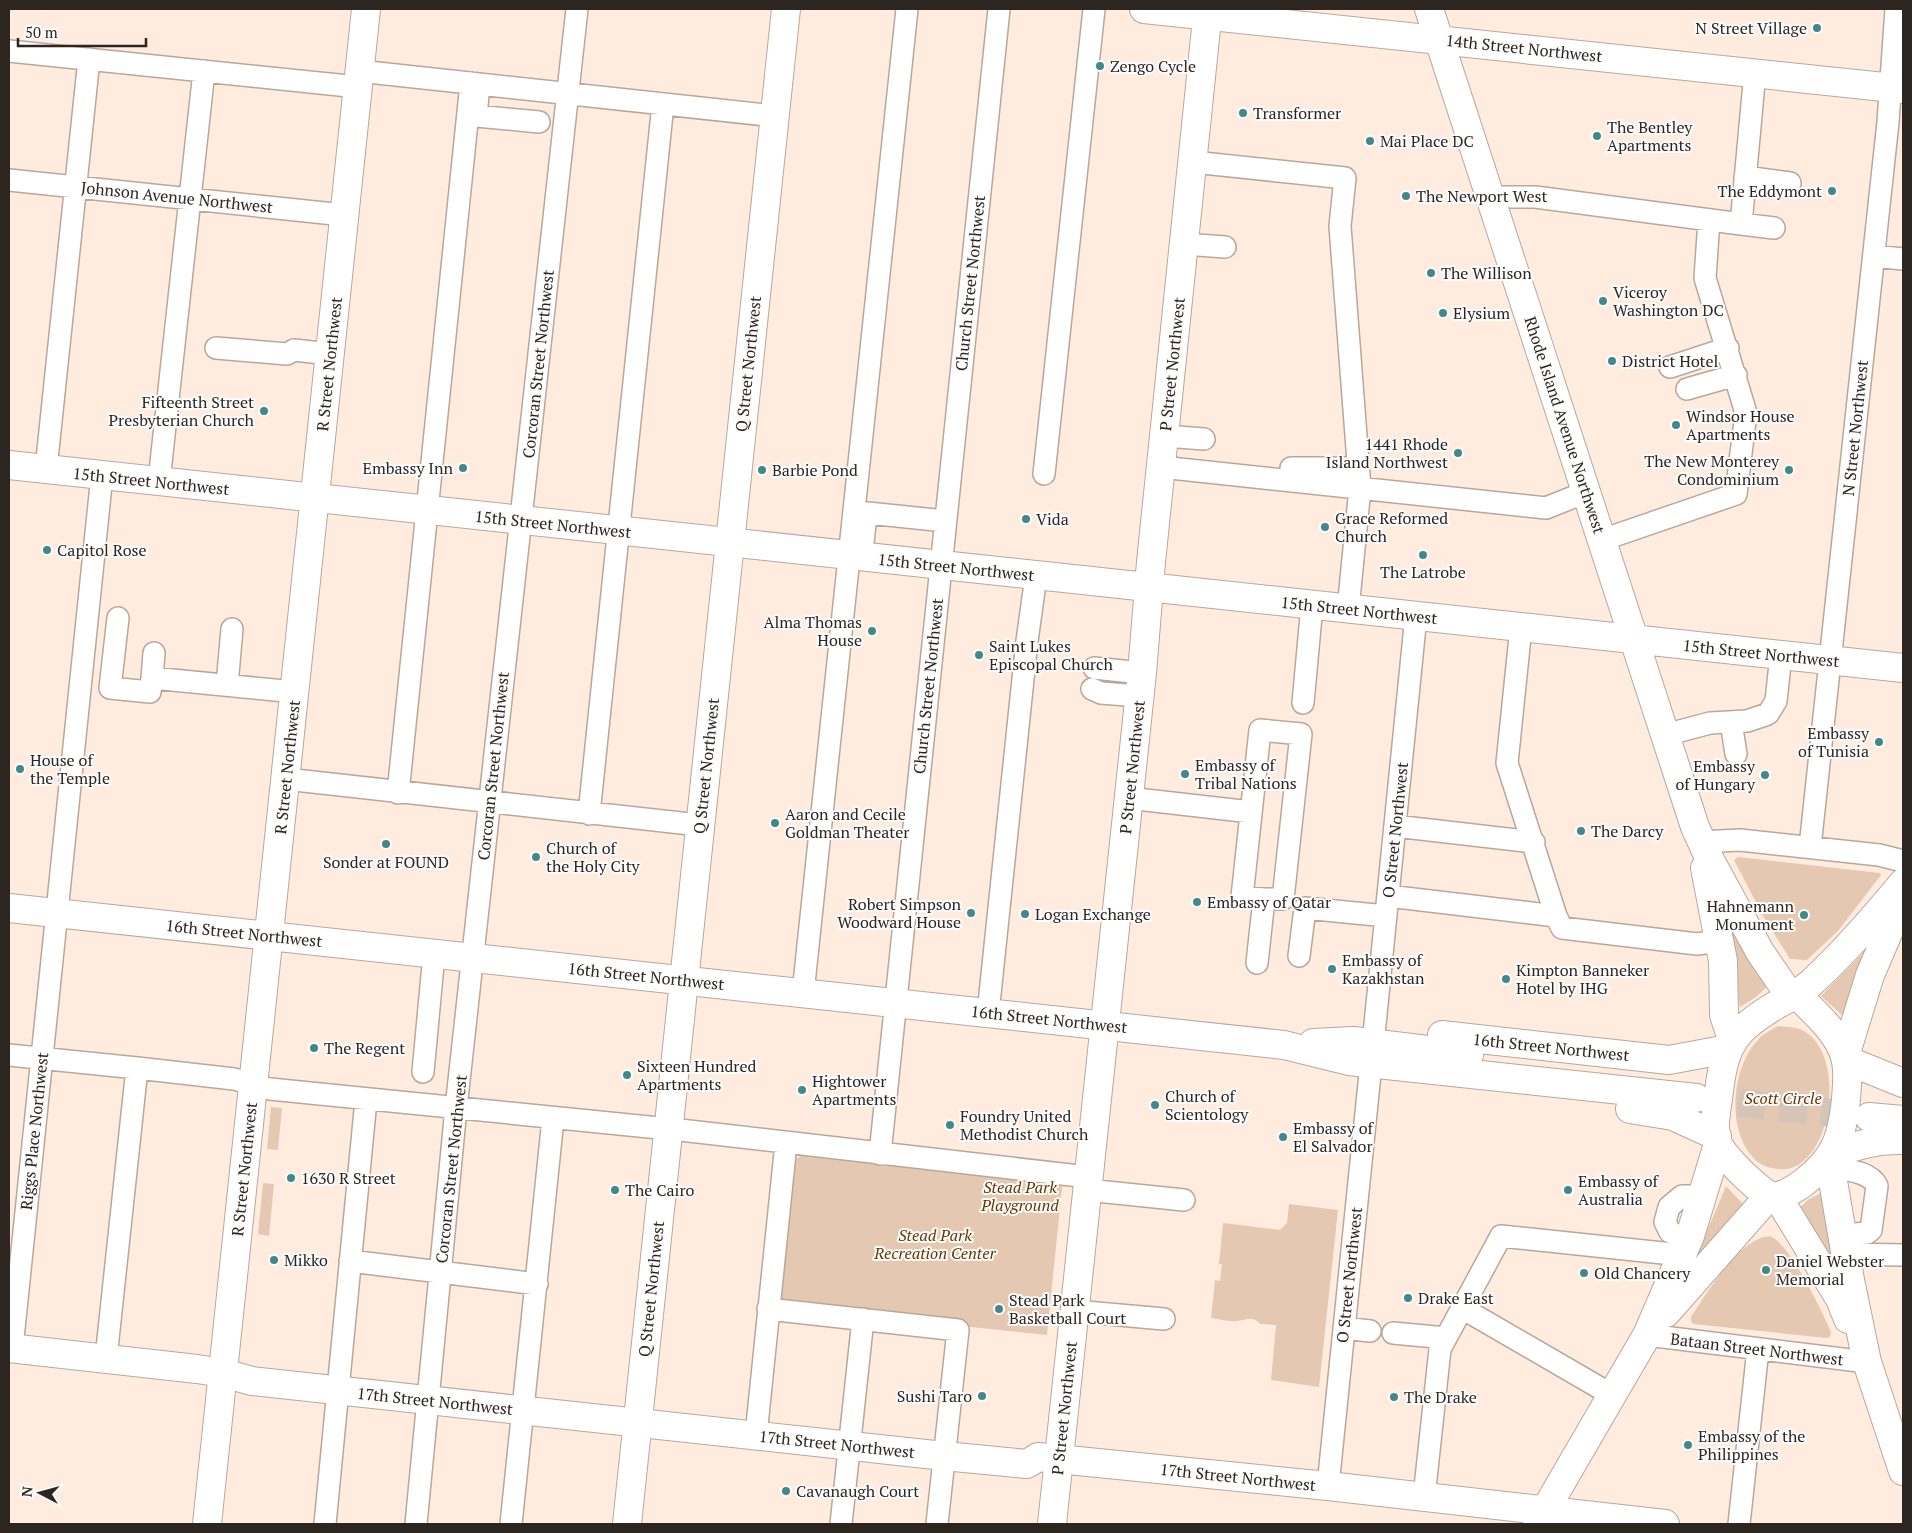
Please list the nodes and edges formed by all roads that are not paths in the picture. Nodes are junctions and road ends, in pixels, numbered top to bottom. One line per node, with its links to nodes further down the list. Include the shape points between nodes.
1 (366, 9): 16 (main road, R Street Northwest)
2 (576, 9): 19 (street, Corcoran Street Northwest)
3 (786, 9): 21 (main road, Q Street Northwest)
4 (907, 9): 62 (street)
5 (999, 9): 58 (street, Church Street Northwest)
6 (1094, 9): 50 (street)
7 (1144, 9): 10 (main road, 14th Street Northwest)
8 (1429, 9): 11 (main road, Rhode Island Avenue Northwest)
9 (1896, 9): 18 (street, N Street Northwest)
10 (1208, 12): 11 (main road, 14th Street Northwest); 23 (main road, P Street Northwest)
11 (1439, 39): 15 (main road, 14th Street Northwest); 28 (main road, Rhode Island Avenue Northwest)
12 (9, 51): 13 (street)
13 (88, 59): 14 (street); 27 (street)
14 (204, 71): 16 (street); 29 (street)
15 (1755, 72): 18 (main road, 14th Street Northwest); 24 (street)
16 (358, 79): 17 (street); 30 (main road, R Street Northwest)
17 (475, 83): 19 (street); 22 (street, via 476,116); 56 (street)
18 (1896, 88): 36 (street, N Street Northwest)
19 (568, 93): 20 (street); 57 (street, Corcoran Street Northwest)
20 (663, 104): 21 (street); 59 (street)
21 (775, 116): 61 (main road, Q Street Northwest)
22 (539, 122)
23 (1193, 162): 34 (main road, P Street Northwest); 52 (street, via 1344,178 1340,226)
24 (1745, 177): 26 (street); 32 (street)
25 (9, 180): 27 (street, Johnson Avenue Northwest)
26 (1790, 183)
27 (75, 186): 29 (street, Johnson Avenue Northwest); 49 (street)
28 (1490, 197): 31 (street, via 1535,197); 54 (main road, Rhode Island Avenue Northwest)
29 (190, 198): 30 (street, Johnson Avenue Northwest); 53 (street)
30 (344, 214): 40 (main road, R Street Northwest)
31 (1709, 220): 32 (street); 39 (street, via 1705,278)
32 (1741, 224): 33 (street)
33 (1774, 228)
34 (1184, 244): 35 (street); 44 (main road, P Street Northwest)
35 (1225, 247)
36 (1874, 256): 37 (street); 75 (street, N Street Northwest)
37 (1903, 260)
38 (216, 348): 40 (street)
39 (1728, 348): 41 (street); 42 (street)
40 (330, 354): 55 (main road, R Street Northwest)
41 (1670, 367)
42 (1736, 375): 43 (street); 60 (street, via 1746,413 1736,494)
43 (1687, 389)
44 (1164, 436): 45 (street); 47 (main road, P Street Northwest)
45 (1204, 439)
46 (9, 465): 49 (main road, 15th Street Northwest)
47 (1161, 467): 52 (street); 65 (main road, P Street Northwest)
48 (1291, 468): 52 (street)
49 (46, 469): 51 (main road, 15th Street Northwest)
50 (1044, 474)
51 (102, 475): 53 (main road, 15th Street Northwest); 104 (street, Riggs Place Northwest)
52 (1359, 478): 54 (street, via 1546,508); 67 (street)
53 (159, 481): 55 (main road, 15th Street Northwest)
54 (1586, 492): 60 (main road, Rhode Island Avenue Northwest)
55 (315, 498): 56 (main road, 15th Street Northwest); 82 (main road, R Street Northwest)
56 (426, 510): 57 (main road, 15th Street Northwest); 88 (street)
57 (520, 520): 59 (main road, 15th Street Northwest); 90 (street, Corcoran Street Northwest)
58 (945, 521): 62 (street, via 868,514); 63 (street, Church Street Northwest)
59 (619, 531): 61 (main road, 15th Street Northwest); 92 (street)
60 (1602, 540): 72 (main road, Rhode Island Avenue Northwest)
61 (730, 543): 62 (main road, 15th Street Northwest); 93 (main road, Q Street Northwest)
62 (855, 556): 63 (main road, 15th Street Northwest); 113 (street)
63 (941, 565): 64 (main road, 15th Street Northwest); 115 (street, Church Street Northwest)
64 (1036, 576): 65 (main road, 15th Street Northwest); 116 (street)
65 (1149, 588): 66 (main road, 15th Street Northwest); 80 (main road, P Street Northwest)
66 (1312, 606): 67 (main road, 15th Street Northwest); 83 (street)
67 (1348, 609): 68 (main road, 15th Street Northwest)
68 (1416, 616): 70 (main road, 15th Street Northwest); 94 (street, O Street Northwest)
69 (118, 618): 78 (street, via 110,688 150,692)
70 (1521, 627): 72 (main road, 15th Street Northwest); 95 (street, via 1507,764)
71 (232, 630): 79 (street)
72 (1634, 640): 74 (main road, 15th Street Northwest); 85 (main road, Rhode Island Avenue Northwest)
73 (154, 653): 78 (street)
74 (1781, 655): 75 (main road, 15th Street Northwest); 84 (street, via 1776,701 1768,714)
75 (1830, 660): 77 (main road, 15th Street Northwest); 97 (street, N Street Northwest)
76 (1094, 668): 80 (street)
77 (1903, 668)
78 (152, 678): 79 (street)
79 (227, 685): 82 (street)
80 (1141, 685): 81 (street, via 1101,693); 89 (main road, P Street Northwest)
81 (1092, 689)
82 (295, 692): 87 (main road, R Street Northwest)
83 (1303, 703)
84 (1731, 722): 85 (street, via 1710,722); 86 (street)
85 (1665, 734): 96 (main road, Rhode Island Avenue Northwest)
86 (1736, 754)
87 (286, 779): 88 (street); 106 (main road, R Street Northwest)
88 (398, 793): 90 (street)
89 (1128, 798): 91 (street); 117 (main road, P Street Northwest)
90 (489, 803): 92 (street); 110 (street, Corcoran Street Northwest)
91 (1251, 812): 101 (street, via 1242,897); 101 (street, via 1260,730 1301,734 1283,899)
92 (589, 814): 93 (street)
93 (699, 825): 112 (main road, Q Street Northwest)
94 (1395, 826): 95 (street); 102 (street, O Street Northwest)
95 (1534, 842): 105 (street)
96 (1700, 842): 97 (street, via 1726,839); 107 (main road, Rhode Island Avenue Northwest); 114 (main road, Rhode Island Avenue Northwest, via 1760,952)
97 (1810, 847): 98 (street)
98 (1903, 861)
99 (1903, 883): 114 (main road, via 1848,948)
100 (1903, 898): 122 (main road, via 1867,984)
101 (1264, 899): 111 (street)
102 (1387, 906): 105 (street); 109 (street, via 1305,908); 119 (street, O Street Northwest)
103 (9, 908): 104 (main road, 16th Street Northwest)
104 (57, 913): 106 (main road, 16th Street Northwest); 121 (street, Riggs Place Northwest)
105 (1556, 916): 107 (street, via 1562,928 1697,944)
106 (269, 936): 108 (main road, 16th Street Northwest); 126 (main road, R Street Northwest)
107 (1719, 941): 118 (main road, Rhode Island Avenue Northwest, via 1723,962 1724,1015)
108 (434, 954): 110 (main road, 16th Street Northwest); 124 (street)
109 (1299, 956)
110 (473, 957): 112 (main road, 16th Street Northwest); 130 (street, Corcoran Street Northwest)
111 (1257, 963)
112 (683, 980): 113 (main road, 16th Street Northwest); 133 (main road, Q Street Northwest)
113 (803, 993): 115 (main road, 16th Street Northwest)
114 (1794, 996): 118 (main road, via 1749,1024); 122 (main road, via 1829,1027)
115 (895, 1003): 116 (main road, 16th Street Northwest); 137 (street, Church Street Northwest)
116 (988, 1013): 117 (main road, 16th Street Northwest)
117 (1104, 1025): 119 (main road, 16th Street Northwest, via 1284,1045 1349,1061); 139 (main road, P Street Northwest)
118 (1730, 1046): 119 (main road, 16th Street Northwest, via 1669,1060 1442,1035); 134 (main road, via 1722,1065 1716,1114)
119 (1372, 1054): 127 (main road, 16th Street Northwest); 134 (main road, 16th Street Northwest, via 1436,1088 1664,1114 1681,1119); 153 (street, O Street Northwest)
120 (9, 1055): 121 (street)
121 (42, 1058): 123 (street); 158 (street, Riggs Place Northwest)
122 (1845, 1058): 125 (main road); 138 (main road, via 1848,1078 1843,1123)
123 (137, 1068): 126 (street); 160 (street)
124 (423, 1072)
125 (1903, 1082)
126 (253, 1084): 128 (street, via 270,1089); 162 (main road, R Street Northwest)
127 (1697, 1089)
128 (366, 1100): 130 (street); 145 (street)
129 (1903, 1102): 132 (main road, via 1870,1107)
130 (456, 1108): 131 (street); 146 (street, Corcoran Street Northwest)
131 (553, 1118): 133 (street); 147 (street)
132 (1903, 1120)
133 (668, 1129): 136 (street); 167 (main road, Q Street Northwest)
134 (1717, 1140): 140 (main road, via 1737,1168); 143 (main road)
135 (1903, 1140): 138 (main road, via 1853,1145)
136 (786, 1143): 137 (street); 149 (street)
137 (880, 1154): 139 (street)
138 (1830, 1160): 140 (main road, via 1794,1189); 142 (main road); 142 (street, via 1871,1178 1876,1186 1871,1230)
139 (1088, 1183): 141 (street); 150 (main road, P Street Northwest)
140 (1774, 1195): 156 (main road); 161 (main road, via 1840,1299)
141 (1184, 1200)
142 (1844, 1244): 144 (street); 161 (main road)
143 (1685, 1247): 148 (street, via 1500,1236); 156 (main road)
144 (1903, 1255)
145 (350, 1261): 146 (street); 163 (street)
146 (440, 1273): 147 (street); 165 (street, Corcoran Street Northwest)
147 (537, 1284): 166 (street)
148 (1462, 1308): 157 (street); 164 (street)
149 (768, 1309): 151 (street); 169 (street)
150 (1075, 1310): 152 (street); 172 (main road, P Street Northwest)
151 (863, 1319): 170 (street); 171 (street, via 958,1330)
152 (1164, 1320)
153 (1344, 1328): 154 (street); 174 (street, O Street Northwest)
154 (1370, 1331)
155 (1393, 1333): 157 (street)
156 (1647, 1335): 159 (street, Bataan Street Northwest); 164 (main road)
157 (1446, 1338): 175 (street, via 1440,1349)
158 (10, 1348): 160 (main road, 17th Street Northwest)
159 (1758, 1349): 161 (street, Bataan Street Northwest); 186 (street)
160 (106, 1358): 162 (main road, 17th Street Northwest)
161 (1868, 1362): 168 (main road)
162 (223, 1372): 163 (main road, 17th Street Northwest, via 247,1380); 177 (main road, R Street Northwest)
163 (338, 1391): 165 (main road, 17th Street Northwest); 178 (street)
164 (1612, 1395): 176 (main road)
165 (429, 1400): 166 (main road, 17th Street Northwest); 179 (street, Corcoran Street Northwest)
166 (523, 1410): 167 (main road, 17th Street Northwest); 180 (street)
167 (638, 1422): 169 (main road, 17th Street Northwest); 181 (main road, Q Street Northwest)
168 (1897, 1429): 173 (main road)
169 (756, 1435): 170 (main road, 17th Street Northwest)
170 (850, 1445): 171 (main road, 17th Street Northwest); 182 (street)
171 (944, 1456): 172 (main road, 17th Street Northwest, via 1027,1464 1038,1457); 183 (street)
172 (1059, 1459): 174 (main road, 17th Street Northwest); 184 (main road, P Street Northwest)
173 (1903, 1471)
174 (1328, 1486): 175 (main road, 17th Street Northwest)
175 (1424, 1497): 176 (main road, 17th Street Northwest)
176 (1541, 1518): 185 (main road, 17th Street Northwest)
177 (207, 1524)
178 (325, 1524)
179 (416, 1524)
180 (511, 1524)
181 (626, 1524)
182 (841, 1524)
183 (937, 1524)
184 (1052, 1524)
185 (1659, 1524)
186 (1739, 1524)

